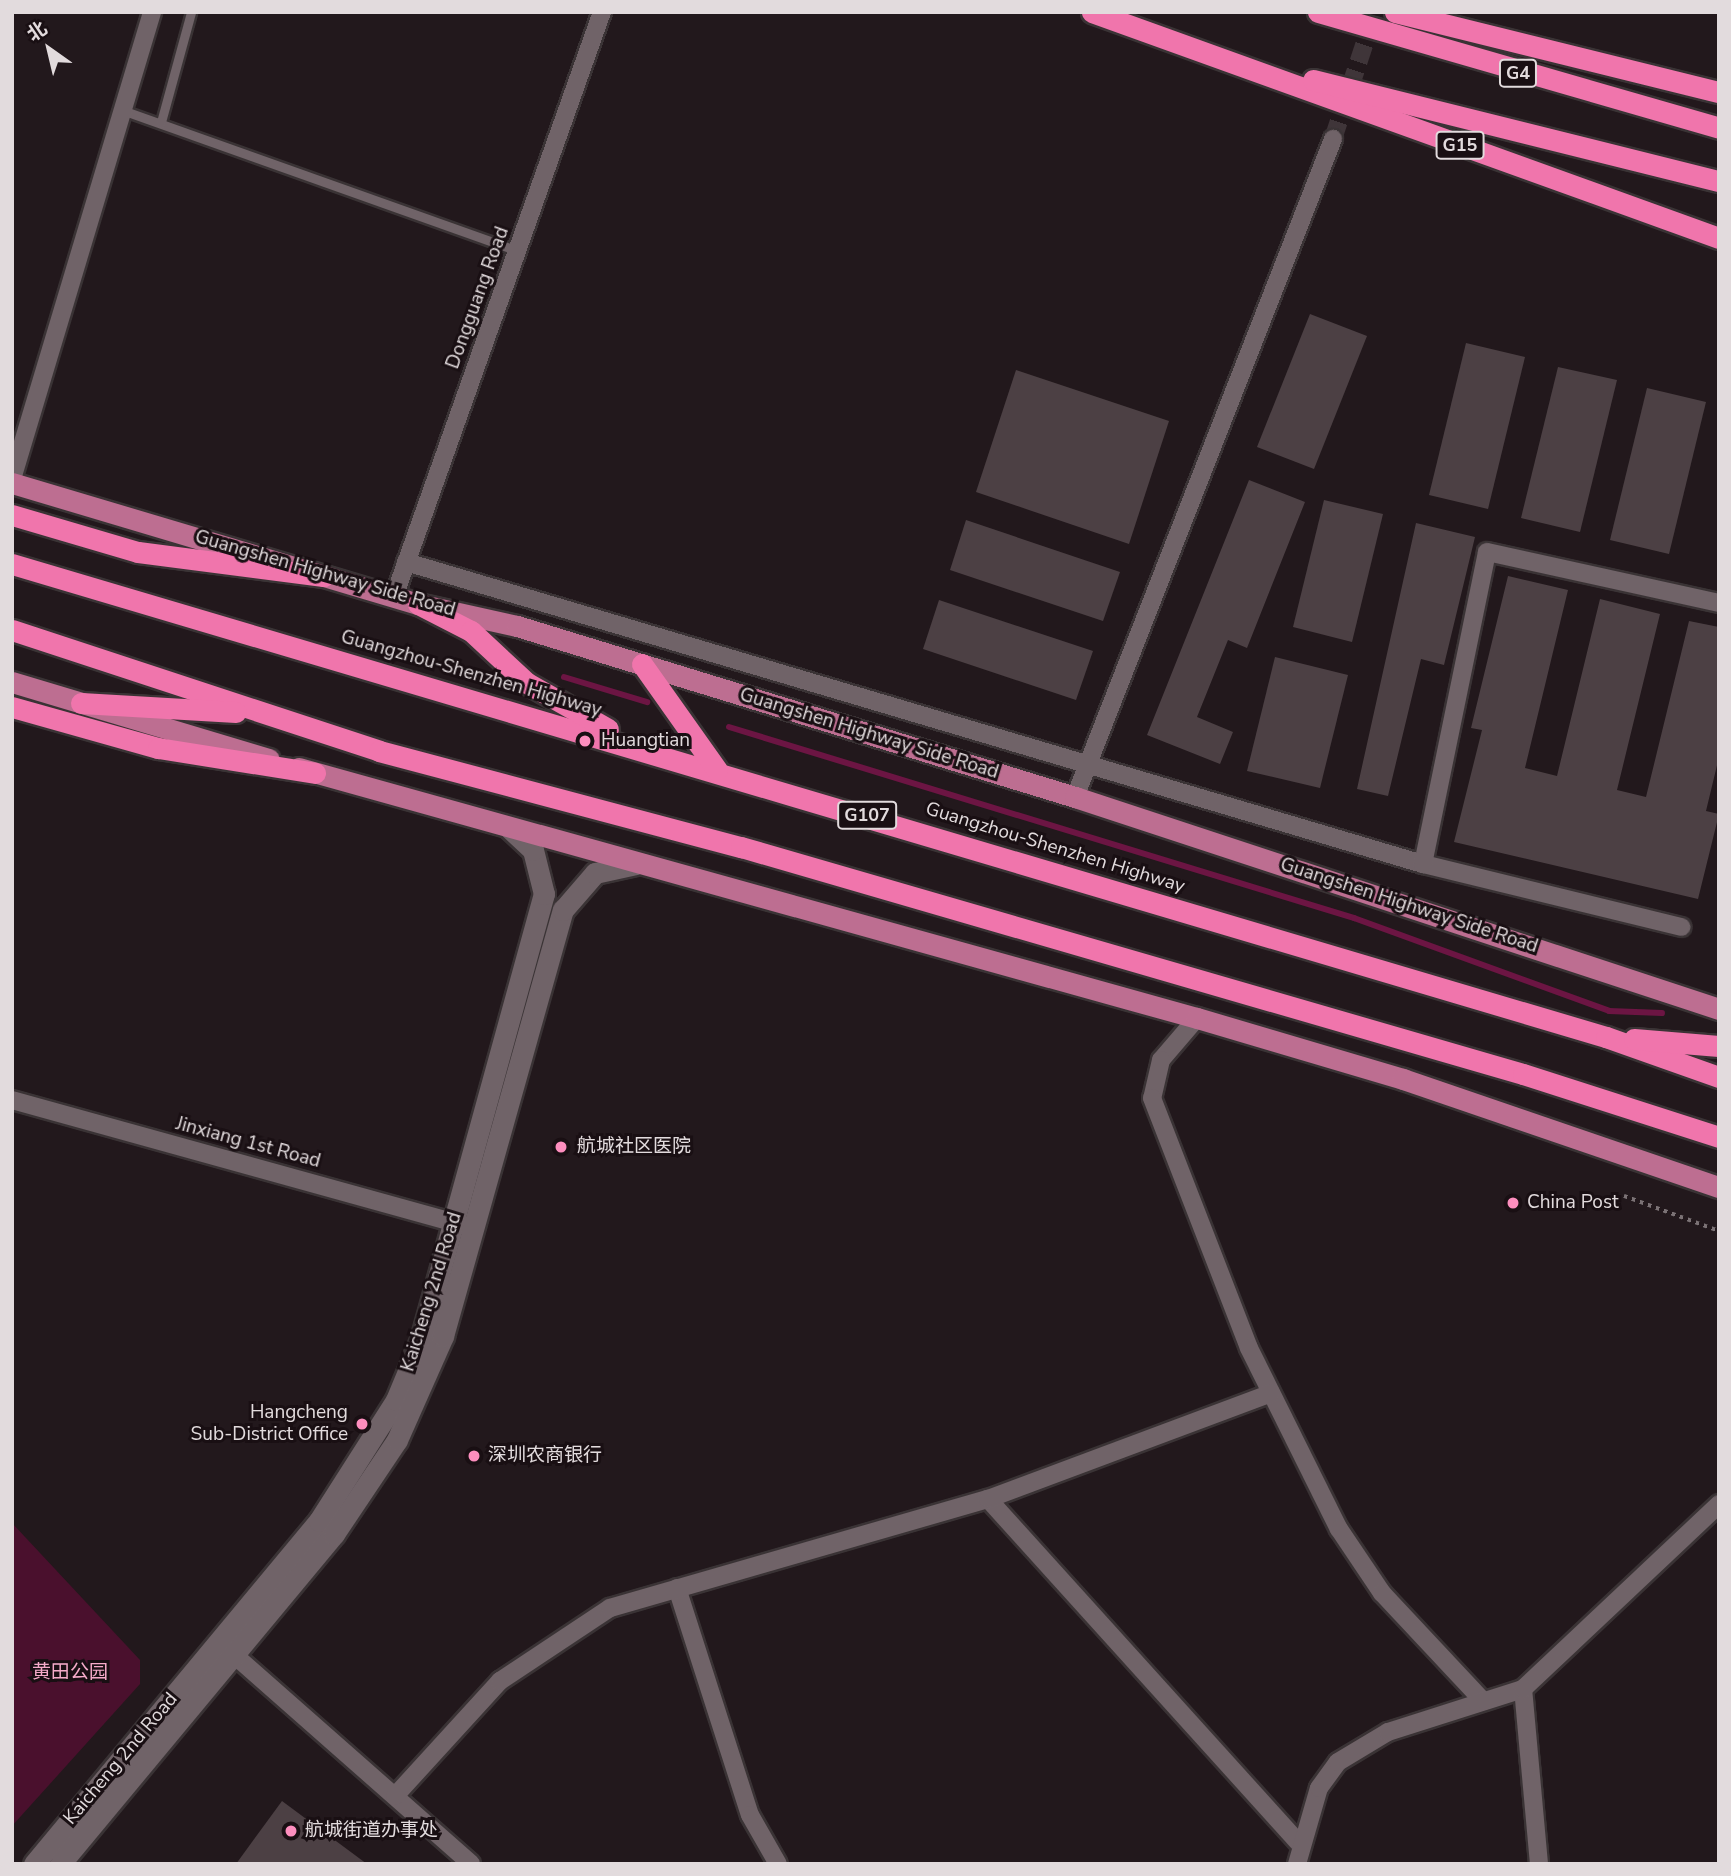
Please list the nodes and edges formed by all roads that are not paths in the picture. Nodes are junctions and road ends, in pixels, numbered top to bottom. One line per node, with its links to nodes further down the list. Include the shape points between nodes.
1 (152, 12): 9 (street)
2 (191, 12): 10 (lane)
3 (602, 12): 15 (street, Dongguang Road)
4 (1092, 12): 7 (highway)
5 (1318, 12): 11 (highway, G4)
6 (1395, 12): 8 (highway)
7 (1202, 52): 13 (highway); 14 (highway, G15)
8 (1719, 92)
9 (122, 110): 10 (lane); 16 (street)
10 (162, 122): 15 (lane)
11 (1719, 128)
12 (1333, 139): 31 (street)
13 (1719, 181)
14 (1719, 238)
15 (517, 251): 18 (street, Dongguang Road)
16 (12, 481): 20 (main road, Guangshen Highway Side Road)
17 (12, 515): 20 (highway, via 138,552)
18 (406, 562): 21 (street, Dongguang Road); 31 (street)
19 (12, 564): 30 (highway, Guangzhou-Shenzhen Highway / G107)
20 (323, 576): 21 (main road, Guangshen Highway Side Road)
21 (394, 597): 23 (main road, Guangshen Highway Side Road)
22 (1719, 603): 37 (street, via 1487,552)
23 (418, 604): 25 (main road, Guangshen Highway Side Road); 30 (highway, via 471,631 540,692)
24 (12, 630): 29 (highway)
25 (642, 664): 32 (highway); 34 (main road, Guangshen Highway Side Road)
26 (12, 682): 27 (main road)
27 (81, 703): 29 (highway); 33 (main road)
28 (12, 708): 33 (highway, via 158,748)
29 (264, 713): 45 (highway)
30 (661, 754): 32 (highway, Guangzhou-Shenzhen Highway / G107)
31 (1087, 766): 34 (street); 37 (street)
32 (717, 770): 41 (highway, Guangzhou-Shenzhen Highway / G107)
33 (315, 772): 35 (main road)
34 (1074, 797): 39 (main road, Guangshen Highway Side Road)
35 (509, 828): 36 (main road); 49 (street, Kaicheng 2nd Road, via 533,850 544,894)
36 (636, 864): 40 (main road); 49 (street, Kaicheng 2nd Road, via 595,873 563,910)
37 (1423, 864): 38 (street)
38 (1681, 927)
39 (1719, 1009)
40 (1198, 1018): 48 (main road, via 1403,1079); 50 (street, via 1153,1079 1156,1120)
41 (1606, 1037): 42 (highway); 43 (highway, Guangzhou-Shenzhen Highway / G107)
42 (1719, 1046)
43 (1719, 1077)
44 (12, 1100): 49 (street, Jinxiang 1st Road)
45 (1671, 1120): 46 (highway); 47 (highway)
46 (1719, 1137)
47 (1719, 1151)
48 (1719, 1187)
49 (464, 1225): 54 (street, Kaicheng 2nd Road, via 430,1371 397,1440 334,1534)
50 (1271, 1393): 51 (street); 56 (street, via 1339,1529 1382,1592)
51 (988, 1499): 53 (street); 58 (street)
52 (1719, 1504): 55 (street)
53 (677, 1588): 57 (street, via 610,1608 553,1640 500,1681); 62 (street, via 750,1815)
54 (226, 1648): 57 (street); 59 (street, Kaicheng 2nd Road); 60 (street, Kaicheng 2nd Road)
55 (1523, 1689): 56 (street); 64 (street)
56 (1483, 1701): 58 (street, via 1388,1732 1338,1762 1319,1788)
57 (395, 1796): 61 (street)
58 (1298, 1842): 63 (street)
59 (34, 1864)
60 (60, 1864)
61 (471, 1864)
62 (778, 1864)
63 (1297, 1864)
64 (1539, 1864)

